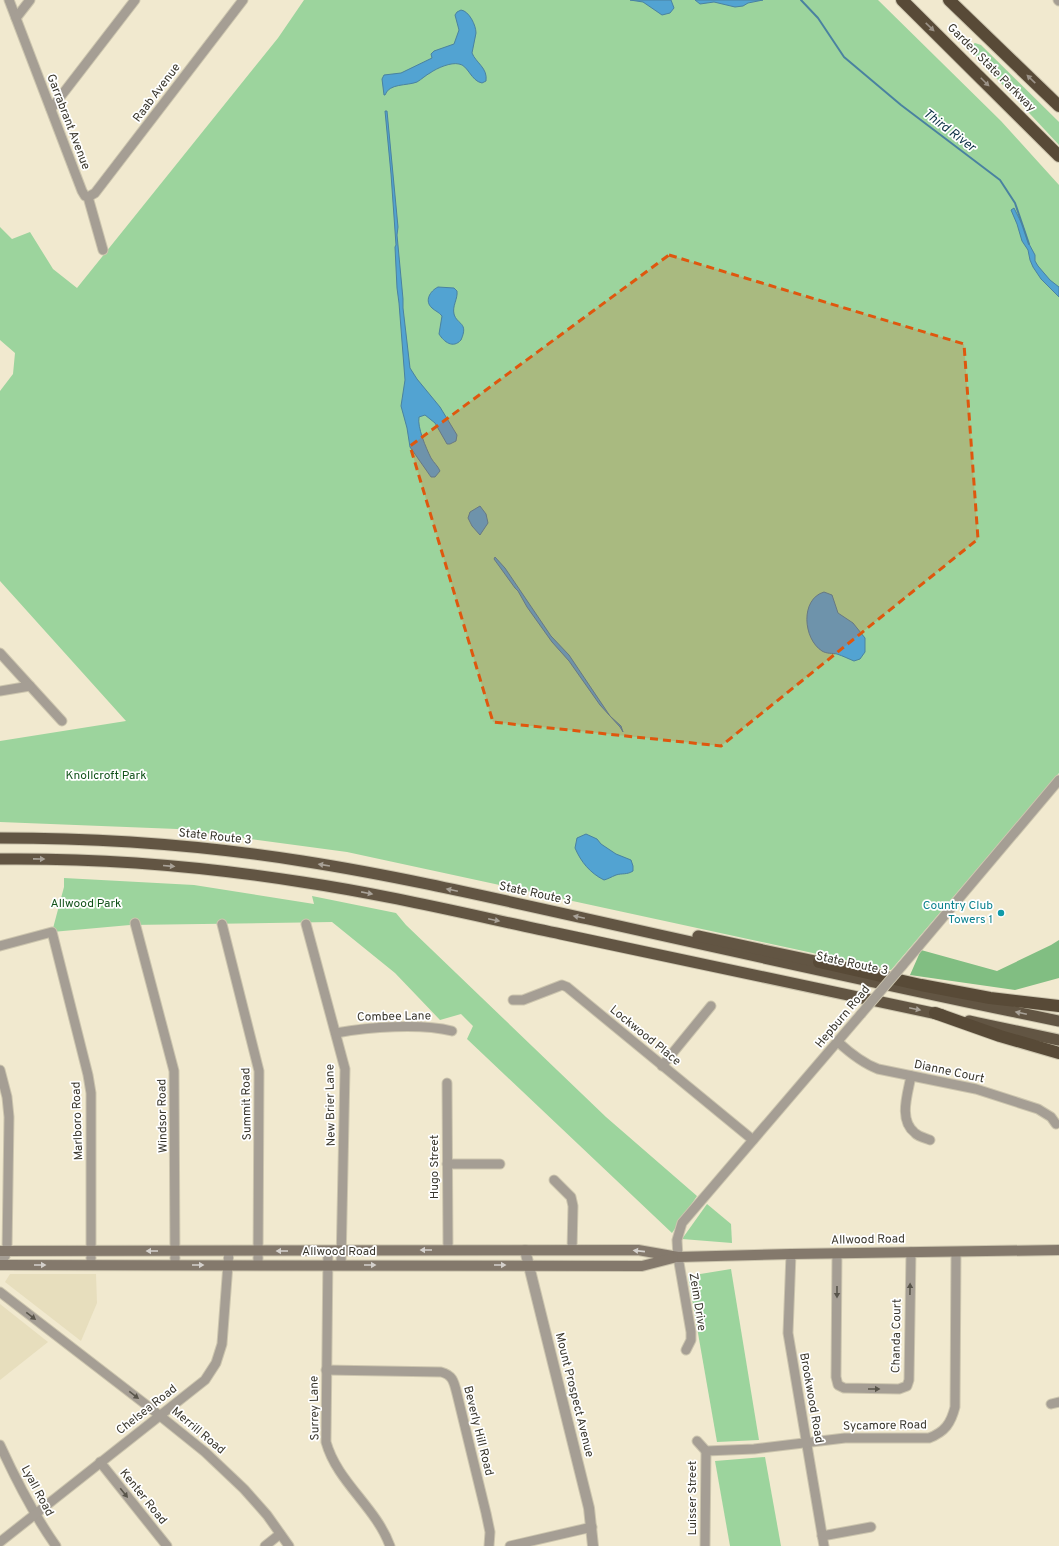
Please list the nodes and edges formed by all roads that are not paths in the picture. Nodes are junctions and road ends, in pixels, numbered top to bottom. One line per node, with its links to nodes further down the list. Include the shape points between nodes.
1 (9, 0): 7 (street, Garrabrant Avenue)
2 (30, 0): 7 (street)
3 (135, 0): 9 (street)
4 (243, 0): 11 (street, Raab Avenue, via 95,193)
5 (902, 0): 10 (highway, Garden State Parkway, one-way to 10)
6 (948, 0): 8 (highway, Garden State Parkway, one-way to 6)
7 (16, 18): 9 (street, Garrabrant Avenue)
8 (1059, 106)
9 (51, 109): 11 (street, Garrabrant Avenue, via 82,191)
10 (1059, 156)
11 (88, 197): 12 (street, Garrabrant Avenue)
12 (103, 250)
13 (0, 653): 14 (street)
14 (30, 686): 15 (street); 16 (street)
15 (0, 691)
16 (62, 721)
17 (1059, 780): 34 (street, Hepburn Road, bridge)
18 (0, 838): 21 (highway, State Route 3, one-way to 18, via 395,878 276,857 135,843)
19 (0, 859): 29 (highway, one-way to 29, via 88,860 169,866 250,874 329,886)
20 (135, 923): 52 (street, Windsor Road, via 174,1071)
21 (605, 923): 25 (highway, via 702,937); 30 (highway, State Route 3, one-way to 21)
22 (222, 924): 54 (street, Summit Road, via 259,1071)
23 (306, 924): 32 (street, New Brier Lane)
24 (0, 946): 51 (street, Marlboro Road, via 52,932 91,1093)
25 (819, 962): 28 (highway, via 990,998)
26 (513, 1000): 36 (street, Lockwood Place, via 523,1000 562,985)
27 (711, 1006): 36 (street)
28 (1059, 1006)
29 (935, 1013): 33 (highway); 35 (highway)
30 (1059, 1021)
31 (452, 1031): 32 (street, Combee Lane, via 439,1028 398,1027)
32 (336, 1033): 56 (street, New Brier Lane, via 345,1069 346,1104)
33 (1059, 1040)
34 (838, 1042): 38 (street, Dianne Court, via 869,1066); 41 (street, Hepburn Road)
35 (1059, 1053)
36 (662, 1066): 41 (street, Lockwood Place)
37 (0, 1070): 50 (street, via 9,1117)
38 (911, 1076): 40 (street, Dianne Court, via 976,1089 1038,1109 1051,1117); 42 (street, via 905,1117 916,1134)
39 (447, 1083): 43 (street, Hugo Street)
40 (1056, 1124)
41 (753, 1140): 61 (street, Hepburn Road, via 682,1223 677,1240)
42 (930, 1140)
43 (447, 1164): 44 (street); 46 (street, Hugo Street)
44 (500, 1164)
45 (554, 1180): 48 (street, via 571,1197)
46 (448, 1250): 47 (main road, Allwood Road); 56 (main road, Allwood Road, one-way to 56)
47 (525, 1250): 48 (main road, Allwood Road); 69 (street, Mount Prospect Avenue)
48 (572, 1250): 61 (main road, Allwood Road, one-way to 48, via 638,1250)
49 (1059, 1250): 58 (main road, Allwood Road)
50 (3, 1251): 51 (main road, Allwood Road); 62 (street)
51 (91, 1251): 52 (main road, Allwood Road, one-way to 51); 63 (street, Marlboro Road)
52 (175, 1251): 53 (main road, Allwood Road); 64 (street, Windsor Road)
53 (229, 1251): 54 (main road, Allwood Road); 65 (street, Chelsea Road)
54 (258, 1251): 55 (main road, Allwood Road, one-way to 54); 66 (street, Summit Road)
55 (328, 1251): 56 (main road, Allwood Road); 67 (street, Surrey Lane)
56 (341, 1251): 68 (street, New Brier Lane)
57 (911, 1252): 58 (main road, Allwood Road); 59 (main road, Allwood Road); 59 (street, Chanda Court, one-way to 57, via 838,1385 844,1388 899,1389 907,1386 909,1380)
58 (956, 1252): 75 (street, Sycamore Road, via 955,1407 949,1424 929,1438 845,1438)
59 (837, 1253): 60 (main road, Allwood Road)
60 (791, 1254): 61 (main road, Allwood Road); 75 (street, Brookwood Road, via 788,1333)
61 (678, 1257): 69 (main road, Allwood Road, via 642,1266); 71 (street, Zeim Drive, via 691,1332 691,1340)
62 (0, 1265): 63 (main road, Allwood Road, one-way to 63)
63 (90, 1265): 64 (main road, Allwood Road)
64 (175, 1265): 65 (main road, Allwood Road, one-way to 65)
65 (228, 1265): 66 (main road, Allwood Road); 73 (street, Chelsea Road, via 222,1344 216,1363 205,1380)
66 (258, 1265): 67 (main road, Allwood Road)
67 (327, 1265): 68 (main road, Allwood Road); 72 (street, Surrey Lane)
68 (341, 1265): 69 (main road, Allwood Road, one-way to 69)
69 (529, 1266): 80 (street, Mount Prospect Avenue)
70 (0, 1292): 73 (street, Merrill Road, one-way to 73)
71 (686, 1350)
72 (326, 1370): 89 (street, Surrey Lane, via 325,1431 328,1450 339,1470 377,1521); 90 (street, Beverly Hill Road, via 441,1372 453,1379 486,1513 490,1532)
73 (160, 1415): 78 (street, Chelsea Road); 82 (street, Merrill Road, via 229,1474 267,1515)
74 (697, 1441): 77 (street)
75 (806, 1443): 77 (street, Sycamore Road, via 744,1450); 83 (street, Brookwood Road)
76 (0, 1445): 79 (street, Lyall Road)
77 (706, 1451): 93 (street, Luisser Street)
78 (100, 1462): 79 (street, Chelsea Road); 86 (street, Kenter Road, one-way to 86)
79 (35, 1513): 84 (street, Chelsea Road); 85 (street, Lyall Road)
80 (592, 1527): 91 (street); 92 (street, Mount Prospect Avenue)
81 (871, 1527): 83 (street)
82 (280, 1534): 87 (street); 88 (street, Merrill Road)
83 (822, 1536): 94 (street, Brookwood Road)
84 (0, 1542)
85 (56, 1546)
86 (167, 1546)
87 (265, 1546)
88 (289, 1546)
89 (390, 1546)
90 (489, 1546)
91 (510, 1546)
92 (593, 1546)
93 (705, 1546)
94 (824, 1546)

